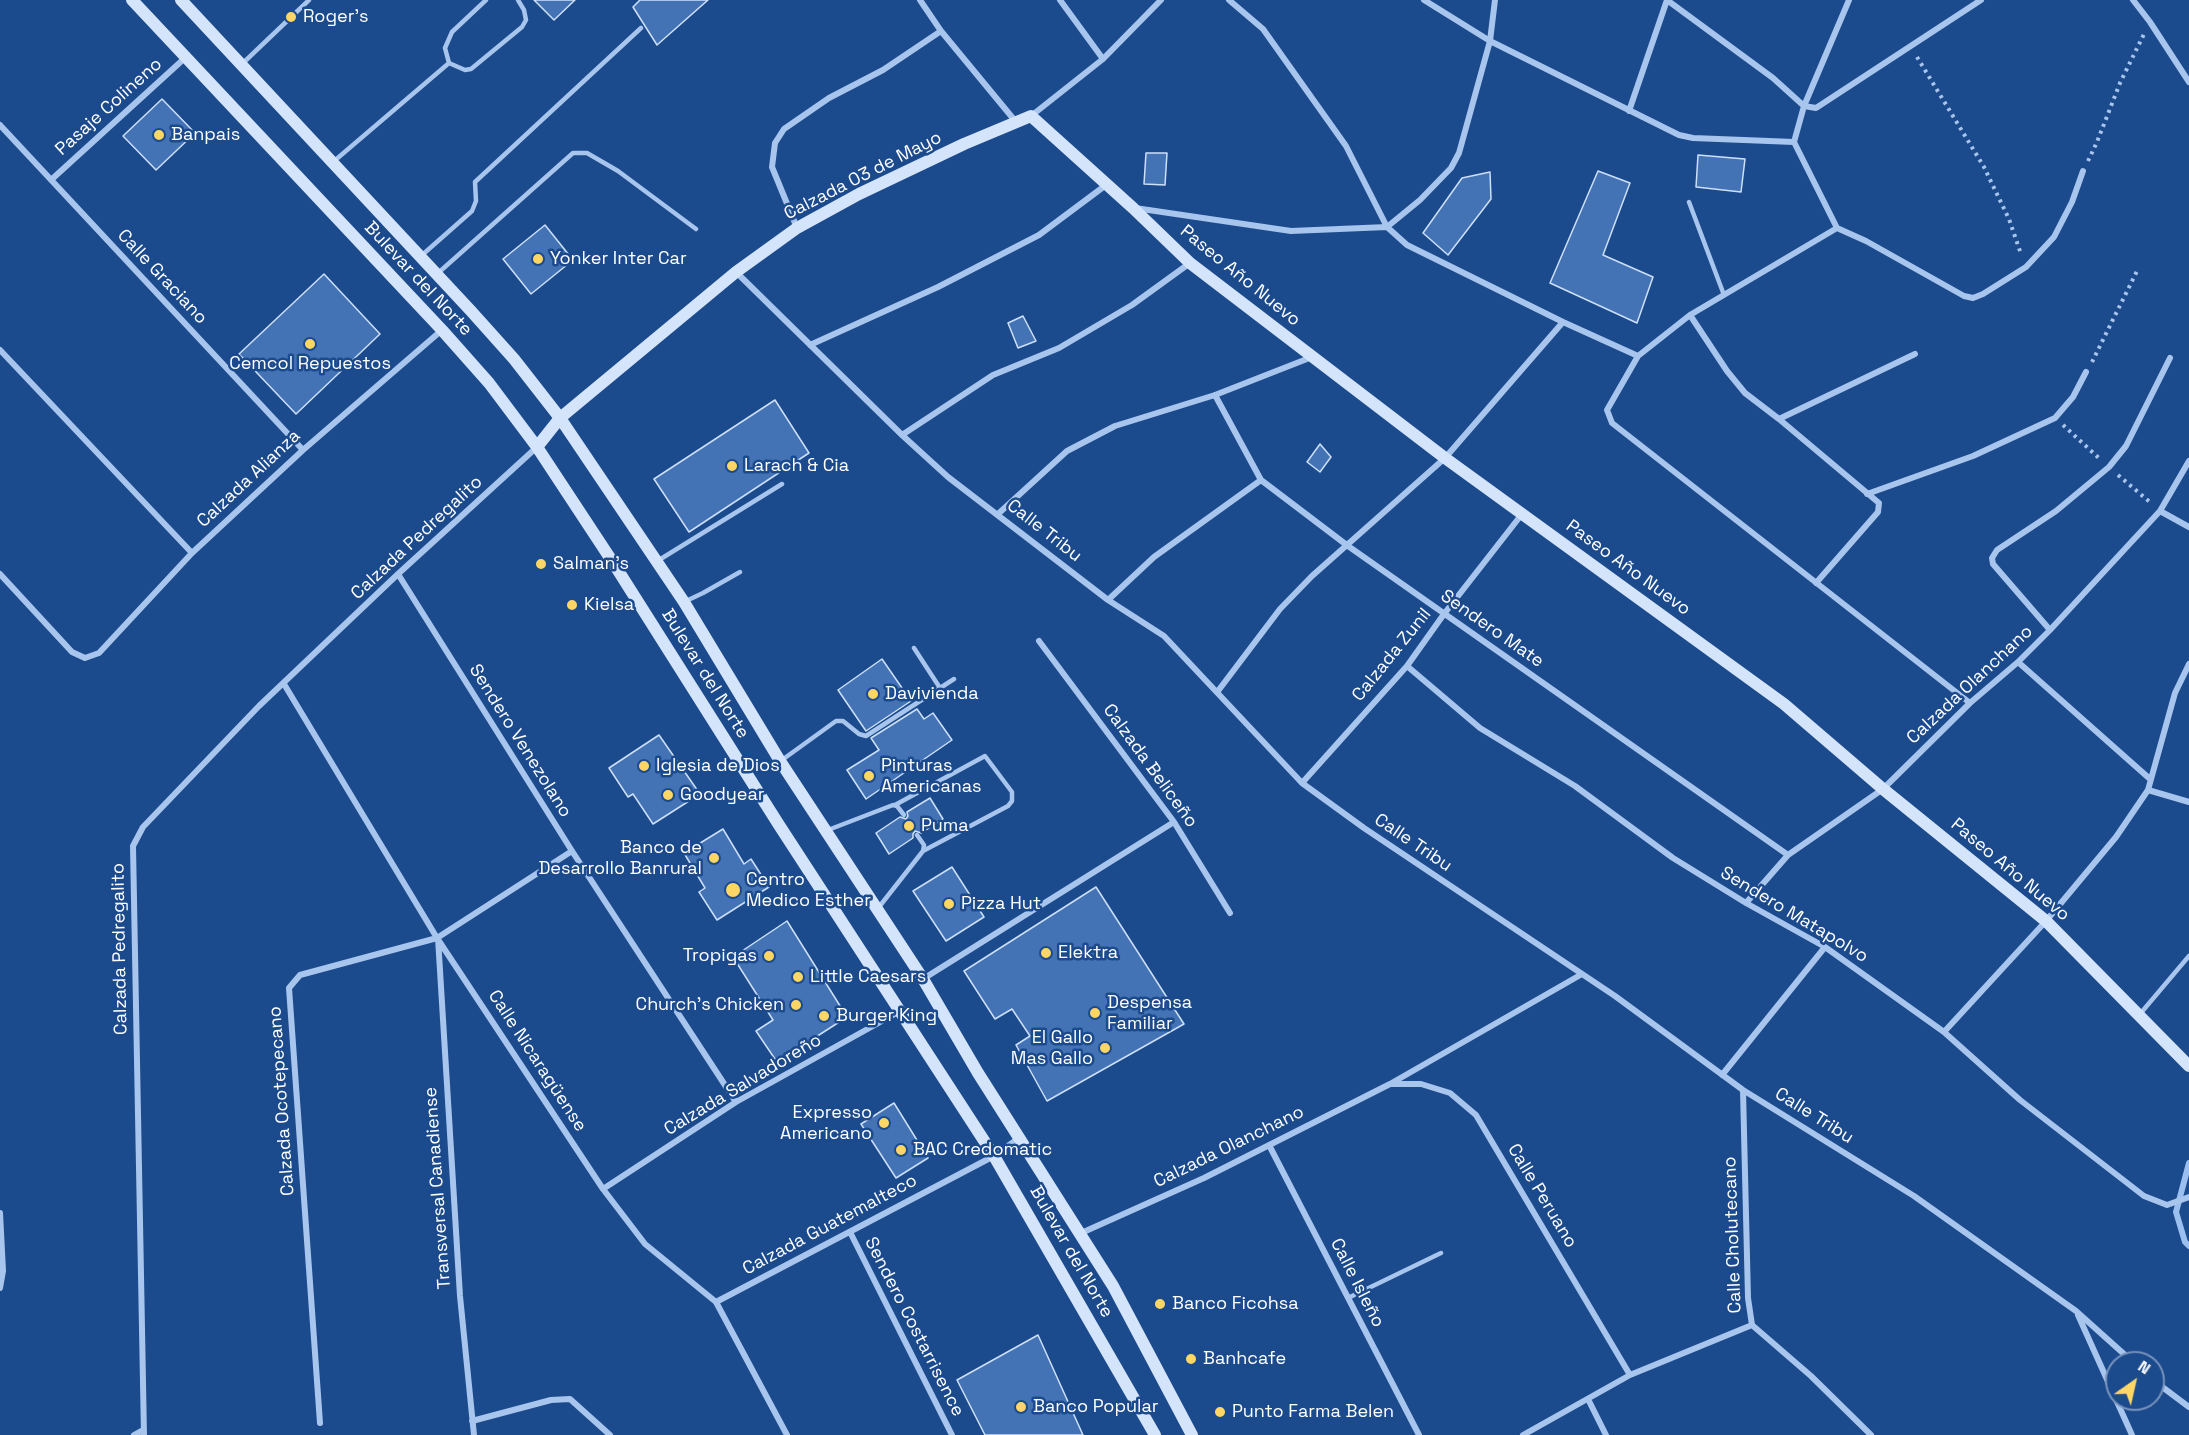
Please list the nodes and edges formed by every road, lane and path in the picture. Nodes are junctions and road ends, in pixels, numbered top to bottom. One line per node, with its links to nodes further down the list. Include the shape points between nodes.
1 (132, 0): 21 (main road, Bulevar del Norte)
2 (181, 0): 24 (main road, Bulevar del Norte)
3 (309, 0): 24 (lane)
4 (486, 0): 23 (lane, via 452,32 445,48)
5 (518, 0): 23 (lane, via 526,20 522,27 471,69)
6 (920, 0): 18 (street)
7 (1060, 0): 22 (street)
8 (1161, 0): 22 (street, Calzada 03 de Mayo)
9 (1228, 0): 38 (street, via 1263,29 1346,146)
10 (1424, 0): 19 (street)
11 (1495, 0): 19 (street)
12 (1667, 0): 26 (street, via 1773,78); 27 (street)
13 (1849, 0): 26 (street)
14 (1981, 0): 20 (street)
15 (2133, 0): 16 (street)
16 (2150, 22): 25 (street); 33 (path)
17 (641, 28): 42 (lane, via 475,182 472,211)
18 (941, 31): 29 (street); 39 (street, via 784,129 775,143 772,167)
19 (1490, 40): 27 (street); 38 (street, via 1459,153 1451,168)
20 (1911, 46): 26 (street, via 1816,108); 44 (path, via 1984,167)
21 (186, 57): 34 (street, Pasaje Colineno); 51 (main road, Bulevar del Norte)
22 (1103, 59): 28 (street, Calzada 03 de Mayo)
23 (449, 63): 32 (lane)
24 (242, 64): 32 (main road, Bulevar del Norte)
25 (2189, 82)
26 (1804, 106): 31 (street)
27 (1629, 111): 31 (street, via 1678,135 1693,138)
28 (1030, 116): 29 (main road, Calzada 03 de Mayo); 35 (main road, Paseo Año Nuevo)
29 (1017, 123): 39 (main road, Calzada 03 de Mayo, via 901,174)
30 (0, 124): 34 (street, Calle Graciano)
31 (1794, 142): 40 (street)
32 (333, 162): 42 (main road, Bulevar del Norte)
33 (2083, 171): 44 (street, via 2054,237)
34 (51, 180): 64 (street, Calle Graciano)
35 (1106, 185): 37 (main road, Paseo Año Nuevo); 52 (street, via 1039,235 938,287)
36 (1689, 202): 48 (lane)
37 (1133, 208): 38 (street, via 1291,231); 43 (main road, Paseo Año Nuevo)
38 (1387, 227): 50 (street, via 1407,245)
39 (797, 228): 46 (main road, Calzada 03 de Mayo)
40 (1837, 228): 44 (street, via 1973,298); 48 (street)
41 (696, 229): 47 (lane, via 618,171 586,153 573,153)
42 (420, 256): 47 (main road, Bulevar del Norte)
43 (1190, 263): 56 (main road, Paseo Año Nuevo); 62 (street, via 1132,305 1059,348 993,375)
44 (2026, 267)
45 (2138, 268): 58 (path)
46 (736, 272): 52 (street, Calle Tribu); 60 (main road, Calzada 03 de Mayo)
47 (437, 274): 60 (main road, Bulevar del Norte, via 514,359)
48 (1724, 295): 49 (street)
49 (1690, 315): 55 (street); 61 (street, via 1744,393)
50 (1563, 322): 55 (street); 65 (street)
51 (442, 330): 63 (main road, Bulevar del Norte, via 489,383); 64 (street, Calzada Alianza)
52 (810, 345): 62 (street, Calle Tribu)
53 (0, 350): 75 (street)
54 (1915, 354): 61 (street)
55 (1638, 356): 80 (street, via 1607,410 1612,423)
56 (1312, 357): 59 (street); 65 (main road, Paseo Año Nuevo)
57 (2170, 358): 84 (street, via 2126,446 2109,467 2056,512 1997,550 1992,558)
58 (2086, 372): 69 (street, via 2073,397 2055,418 1973,456)
59 (1215, 395): 67 (street, Sendero Mate); 72 (street, via 1114,426 1067,451)
60 (560, 418): 63 (main road, Calzada 03 de Mayo); 76 (main road, Bulevar del Norte)
61 (1779, 419): 69 (street)
62 (902, 435): 72 (street, Calle Tribu, via 948,477)
63 (537, 447): 79 (street, Calzada Pedregalito); 118 (main road, Bulevar del Norte)
64 (303, 450): 75 (street, Calzada Alianza)
65 (1445, 458): 71 (main road, Paseo Año Nuevo); 74 (street)
66 (2189, 461): 70 (street, Calzada Olanchano)
67 (1261, 480): 74 (street, Sendero Mate); 81 (street, via 1154,557)
68 (782, 484): 76 (lane)
69 (1867, 494): 80 (street, via 1879,503 1878,512)
70 (2160, 511): 73 (street); 84 (street, Calzada Olanchano)
71 (1522, 513): 83 (street, Calzada Zunil); 98 (main road, Paseo Año Nuevo, via 1784,704)
72 (998, 514): 81 (street, Calle Tribu)
73 (2189, 527)
74 (1348, 546): 83 (street, Sendero Mate); 93 (street, via 1280,609)
75 (192, 553): 78 (street, Calzada Alianza, via 99,654 85,658 72,652)
76 (657, 562): 82 (main road, Bulevar del Norte)
77 (740, 572): 82 (lane)
78 (0, 574)
79 (398, 574): 91 (street, Calzada Pedregalito); 106 (street, Sendero Venezolano)
80 (1816, 583): 94 (street)
81 (1108, 600): 93 (street, Calle Tribu, via 1164,636)
82 (684, 602): 95 (main road, Bulevar del Norte)
83 (1444, 614): 89 (street, Calzada Zunil); 108 (street, Sendero Mate)
84 (2050, 630): 87 (street, Calzada Olanchano)
85 (1039, 640): 103 (street, Calzada Beliceño)
86 (914, 648): 92 (lane)
87 (2018, 662): 94 (street, Calzada Olanchano); 96 (street)
88 (2189, 664): 96 (street, via 2175,693)
89 (1407, 666): 97 (street, Calzada Zunil); 109 (street, Sendero Matapolvo, via 1480,728 1575,786 1673,858)
90 (954, 679): 92 (lane)
91 (284, 684): 113 (street, Calle Nicaragüense); 147 (street, Calzada Pedregalito, via 143,827 133,846)
92 (940, 688): 95 (lane, via 866,735 836,721)
93 (1218, 692): 97 (street, Calle Tribu)
94 (1970, 703): 98 (street, Calzada Olanchano)
95 (780, 762): 104 (main road, Bulevar del Norte)
96 (2150, 779): 99 (street)
97 (1302, 783): 116 (street, Calle Tribu)
98 (1883, 789): 108 (street, Calzada Olanchano); 112 (main road, Paseo Año Nuevo)
99 (2148, 790): 100 (street); 112 (street, via 2116,837)
100 (2189, 802)
101 (895, 805): 102 (lane); 104 (lane); 107 (lane, via 985,756 1012,792 1008,806)
102 (904, 814)
103 (1174, 822): 111 (street, Calzada Beliceño); 117 (street)
104 (825, 831): 110 (main road, Bulevar del Norte)
105 (917, 835): 107 (lane)
106 (572, 851): 113 (street, Calzada Ocotepecano); 125 (street, Sendero Venezolano)
107 (923, 851): 110 (lane)
108 (1788, 855): 109 (street, Calzada Olanchano)
109 (1746, 903): 114 (street, Sendero Matapolvo)
110 (877, 909): 117 (main road, Bulevar del Norte)
111 (1230, 914)
112 (2046, 921): 119 (main road, Paseo Año Nuevo); 120 (street)
113 (438, 938): 129 (street, Calle Nicaragüense); 145 (street, Transversal Canadiense, via 460,1296); 146 (street, Calzada Ocotepecano, via 300,975 290,988)
114 (1825, 947): 120 (street, Sendero Matapolvo); 122 (street)
115 (2189, 956): 119 (lane)
116 (1582, 974): 122 (street, Calle Tribu); 123 (street, Calzada Olanchano)
117 (923, 979): 126 (main road, Bulevar del Norte)
118 (900, 1011): 125 (street, Calzada Salvadoreño); 128 (main road, Bulevar del Norte)
119 (2138, 1016): 121 (main road, Paseo Año Nuevo)
120 (1944, 1032): 130 (street, Sendero Matapolvo, via 2020,1100 2144,1196 2167,1205)
121 (2189, 1066)
122 (1722, 1075): 124 (street, Calle Tribu)
123 (1390, 1084): 127 (street, Calzada Olanchano); 141 (street, Calle Peruano, via 1421,1084 1450,1093 1476,1115)
124 (1743, 1090): 138 (street, Calle Tribu, via 1914,1196); 139 (street, Calle Cholutecano)
125 (736, 1102): 129 (street, Calzada Salvadoreño)
126 (1018, 1138): 128 (street, Calzada Guatemalteco); 133 (main road, Bulevar del Norte)
127 (1269, 1145): 133 (street, Calzada Olanchano); 136 (street, Calle Isleño)
128 (994, 1156): 132 (street, Calzada Guatemalteco); 153 (main road, Bulevar del Norte)
129 (603, 1189): 137 (street, Calle Nicaragüense, via 645,1244)
130 (2189, 1197)
131 (0, 1213): 135 (street)
132 (850, 1232): 137 (street, Calzada Guatemalteco); 152 (street, Sendero Costarrisence)
133 (1079, 1234): 154 (main road, Bulevar del Norte, via 1113,1286)
134 (1441, 1253): 136 (lane)
135 (0, 1287)
136 (1348, 1298): 155 (street, Calle Isleño)
137 (716, 1302): 151 (street, Calle Nicaragüense)
138 (2076, 1311): 140 (street, Calle Tribu); 159 (street)
139 (1752, 1324): 141 (street); 158 (street, Calle Cholutecano)
140 (2121, 1351)
141 (1630, 1376): 143 (street)
142 (2165, 1389): 144 (street)
143 (1588, 1399): 156 (street); 157 (street)
144 (2189, 1407)
145 (472, 1421): 149 (street, Transversal Canadiense); 150 (street, via 551,1400 570,1399)
146 (320, 1423)
147 (143, 1432): 148 (street, Calzada Pedregalito)
148 (134, 1435)
149 (474, 1435)
150 (610, 1435)
151 (787, 1435)
152 (952, 1435)
153 (1155, 1435)
154 (1192, 1435)
155 (1419, 1435)
156 (1523, 1435)
157 (1606, 1435)
158 (1871, 1435)
159 (2132, 1435)

